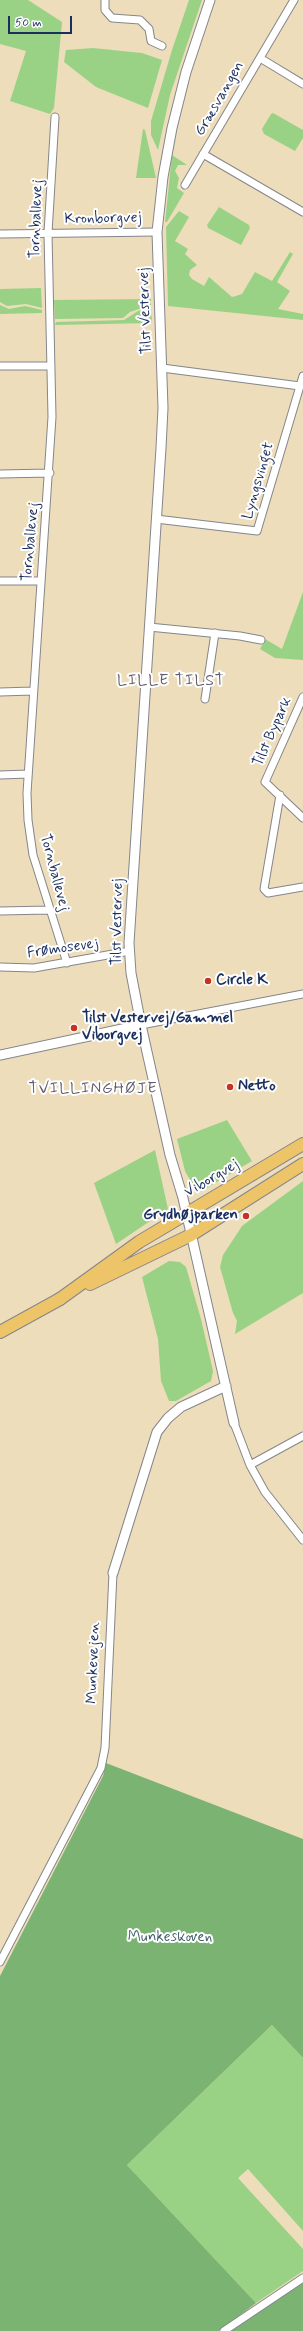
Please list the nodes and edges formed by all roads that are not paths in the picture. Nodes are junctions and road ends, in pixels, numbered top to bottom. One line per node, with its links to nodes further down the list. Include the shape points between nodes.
1 (105, 0): 4 (street, via 105,10 112,18 140,20 149,29 151,41)
2 (210, 0): 11 (street, Tilst Vestervej, via 186,72 172,128)
3 (294, 0): 5 (street, Græsvangen)
4 (162, 46)
5 (260, 58): 6 (street, Græsvangen); 8 (street, Græsvangen)
6 (303, 84)
7 (55, 117): 12 (street, Tornballevej)
8 (203, 154): 9 (street, Græsvangen); 10 (street, Græsvangen)
9 (185, 185)
10 (303, 212)
11 (157, 232): 12 (street, Kronborgvej); 16 (street, Tilst Vestervej)
12 (48, 233): 13 (street, Kronborgvej); 15 (street, Tornballevej)
13 (0, 234)
14 (0, 366): 15 (street)
15 (51, 366): 19 (street, Tornballevej)
16 (162, 368): 18 (street); 21 (street, Tilst Vestervej, via 163,408)
17 (303, 376): 18 (street, Lyngsvinget)
18 (300, 386): 21 (street, Lyngsvinget, via 257,531)
19 (50, 473): 20 (street); 23 (street, Tornballevej)
20 (0, 474)
21 (156, 519): 24 (street, Tilst Vestervej)
22 (0, 581): 23 (street)
23 (41, 581): 27 (street, Tornballevej)
24 (149, 626): 25 (street); 38 (street, Tilst Vestervej, via 131,897)
25 (215, 633): 26 (street); 30 (street)
26 (261, 640)
27 (33, 691): 28 (street); 31 (street, Tornballevej)
28 (0, 692)
29 (303, 697): 33 (street, Tilst Bypark, via 265,782)
30 (205, 699)
31 (28, 774): 32 (street); 36 (street, Tornballevej, via 28,820 33,855)
32 (0, 775)
33 (280, 795): 34 (street, Tilst Bypark); 35 (street, via 264,889 268,893)
34 (303, 818)
35 (303, 887)
36 (49, 910): 37 (street); 39 (street, Tornballevej)
37 (0, 911)
38 (130, 951): 39 (street, Frømosevej); 42 (street, Tilst Vestervej, via 131,973)
39 (67, 963): 40 (street, Frømosevej, via 34,968)
40 (0, 967)
41 (303, 994): 42 (street)
42 (141, 1025): 43 (street); 46 (street, Tilst Vestervej, via 170,1155)
43 (0, 1055)
44 (303, 1144): 46 (main road, Viborgvej)
45 (303, 1164): 47 (main road, Viborgvej)
46 (186, 1212): 47 (street, Tilst Vestervej); 48 (main road, Viborgvej, via 139,1242)
47 (191, 1235): 48 (main road, Viborgvej); 50 (street)
48 (60, 1299): 49 (main road, Viborgvej)
49 (0, 1332)
50 (226, 1386): 51 (street); 55 (street, Munkevejen, via 181,1407 168,1418 158,1432)
51 (234, 1423): 53 (street)
52 (303, 1436): 53 (street)
53 (250, 1465): 54 (street, via 274,1506)
54 (303, 1540)
55 (113, 1573): 56 (street, Munkevejen, via 105,1748 101,1768)
56 (0, 1962)
57 (303, 2278): 58 (street)
58 (224, 2331)

